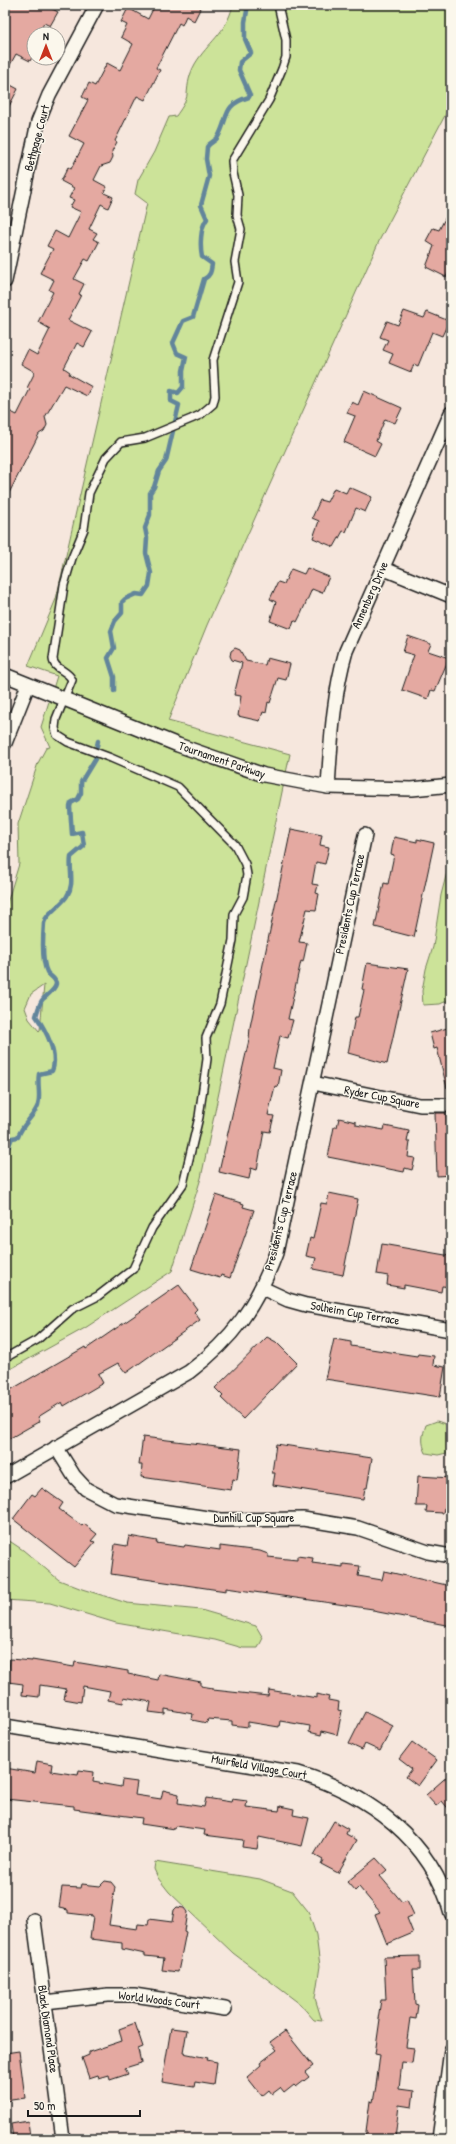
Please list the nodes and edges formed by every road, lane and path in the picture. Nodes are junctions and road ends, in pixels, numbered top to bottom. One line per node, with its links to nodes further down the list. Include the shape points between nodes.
1 (97, 5): 3 (street, Bethpage Court, via 49,95 38,122)
2 (278, 5): 9 (lane, via 286,40 286,57 269,100 232,161 238,195 237,215 241,229 235,262 238,282 213,360 213,404 208,410 191,419 145,438 121,442 99,470 89,493 84,529 64,585 53,659 56,666 70,675 72,680)
3 (5, 281)
4 (451, 413): 5 (street, Annenberg Drive)
5 (382, 568): 6 (street); 12 (street, Annenberg Drive, via 346,652 337,680)
6 (451, 596)
7 (5, 675): 8 (street, Tournament Parkway)
8 (28, 685): 9 (street, Tournament Parkway); 10 (street)
9 (64, 699): 12 (street, Tournament Parkway, via 228,763 264,775); 18 (lane, via 56,719 57,735 68,742 178,787 235,845 245,864 247,875 242,897 234,914 233,940 220,1004 206,1038 199,1117 184,1184 152,1228 133,1269 98,1296 68,1312 37,1340)
10 (5, 742)
11 (451, 785): 12 (street, Tournament Parkway, via 412,789)
12 (328, 787)
13 (365, 835): 14 (street, Presidents Cup Terrace)
14 (313, 1083): 15 (street, Ryder Cup Square, via 420,1105); 16 (street, Presidents Cup Terrace, via 276,1253)
15 (451, 1105)
16 (262, 1288): 17 (street, Solheim Cup Terrace, via 306,1305); 19 (street, Presidents Cup Terrace, via 248,1313 231,1335 205,1360)
17 (451, 1330)
18 (5, 1358)
19 (56, 1447): 20 (street, Presidents Cup Terrace); 21 (street, Dunhill Cup Square, via 74,1476 86,1488 115,1504 221,1520 303,1519 358,1528 428,1552)
20 (5, 1477)
21 (451, 1556)
22 (5, 1726): 23 (street, Muirfield Village Court, via 298,1773 321,1780 365,1801 387,1816 407,1836 426,1860 440,1884)
23 (451, 1913)
24 (34, 1920): 25 (street, Black Diamond Place)
25 (45, 2002): 26 (street, World Woods Court, via 108,1995 134,1995); 28 (street, Black Diamond Place)
26 (225, 2009)
27 (451, 2050): 29 (street)
28 (63, 2139)
29 (439, 2139)

